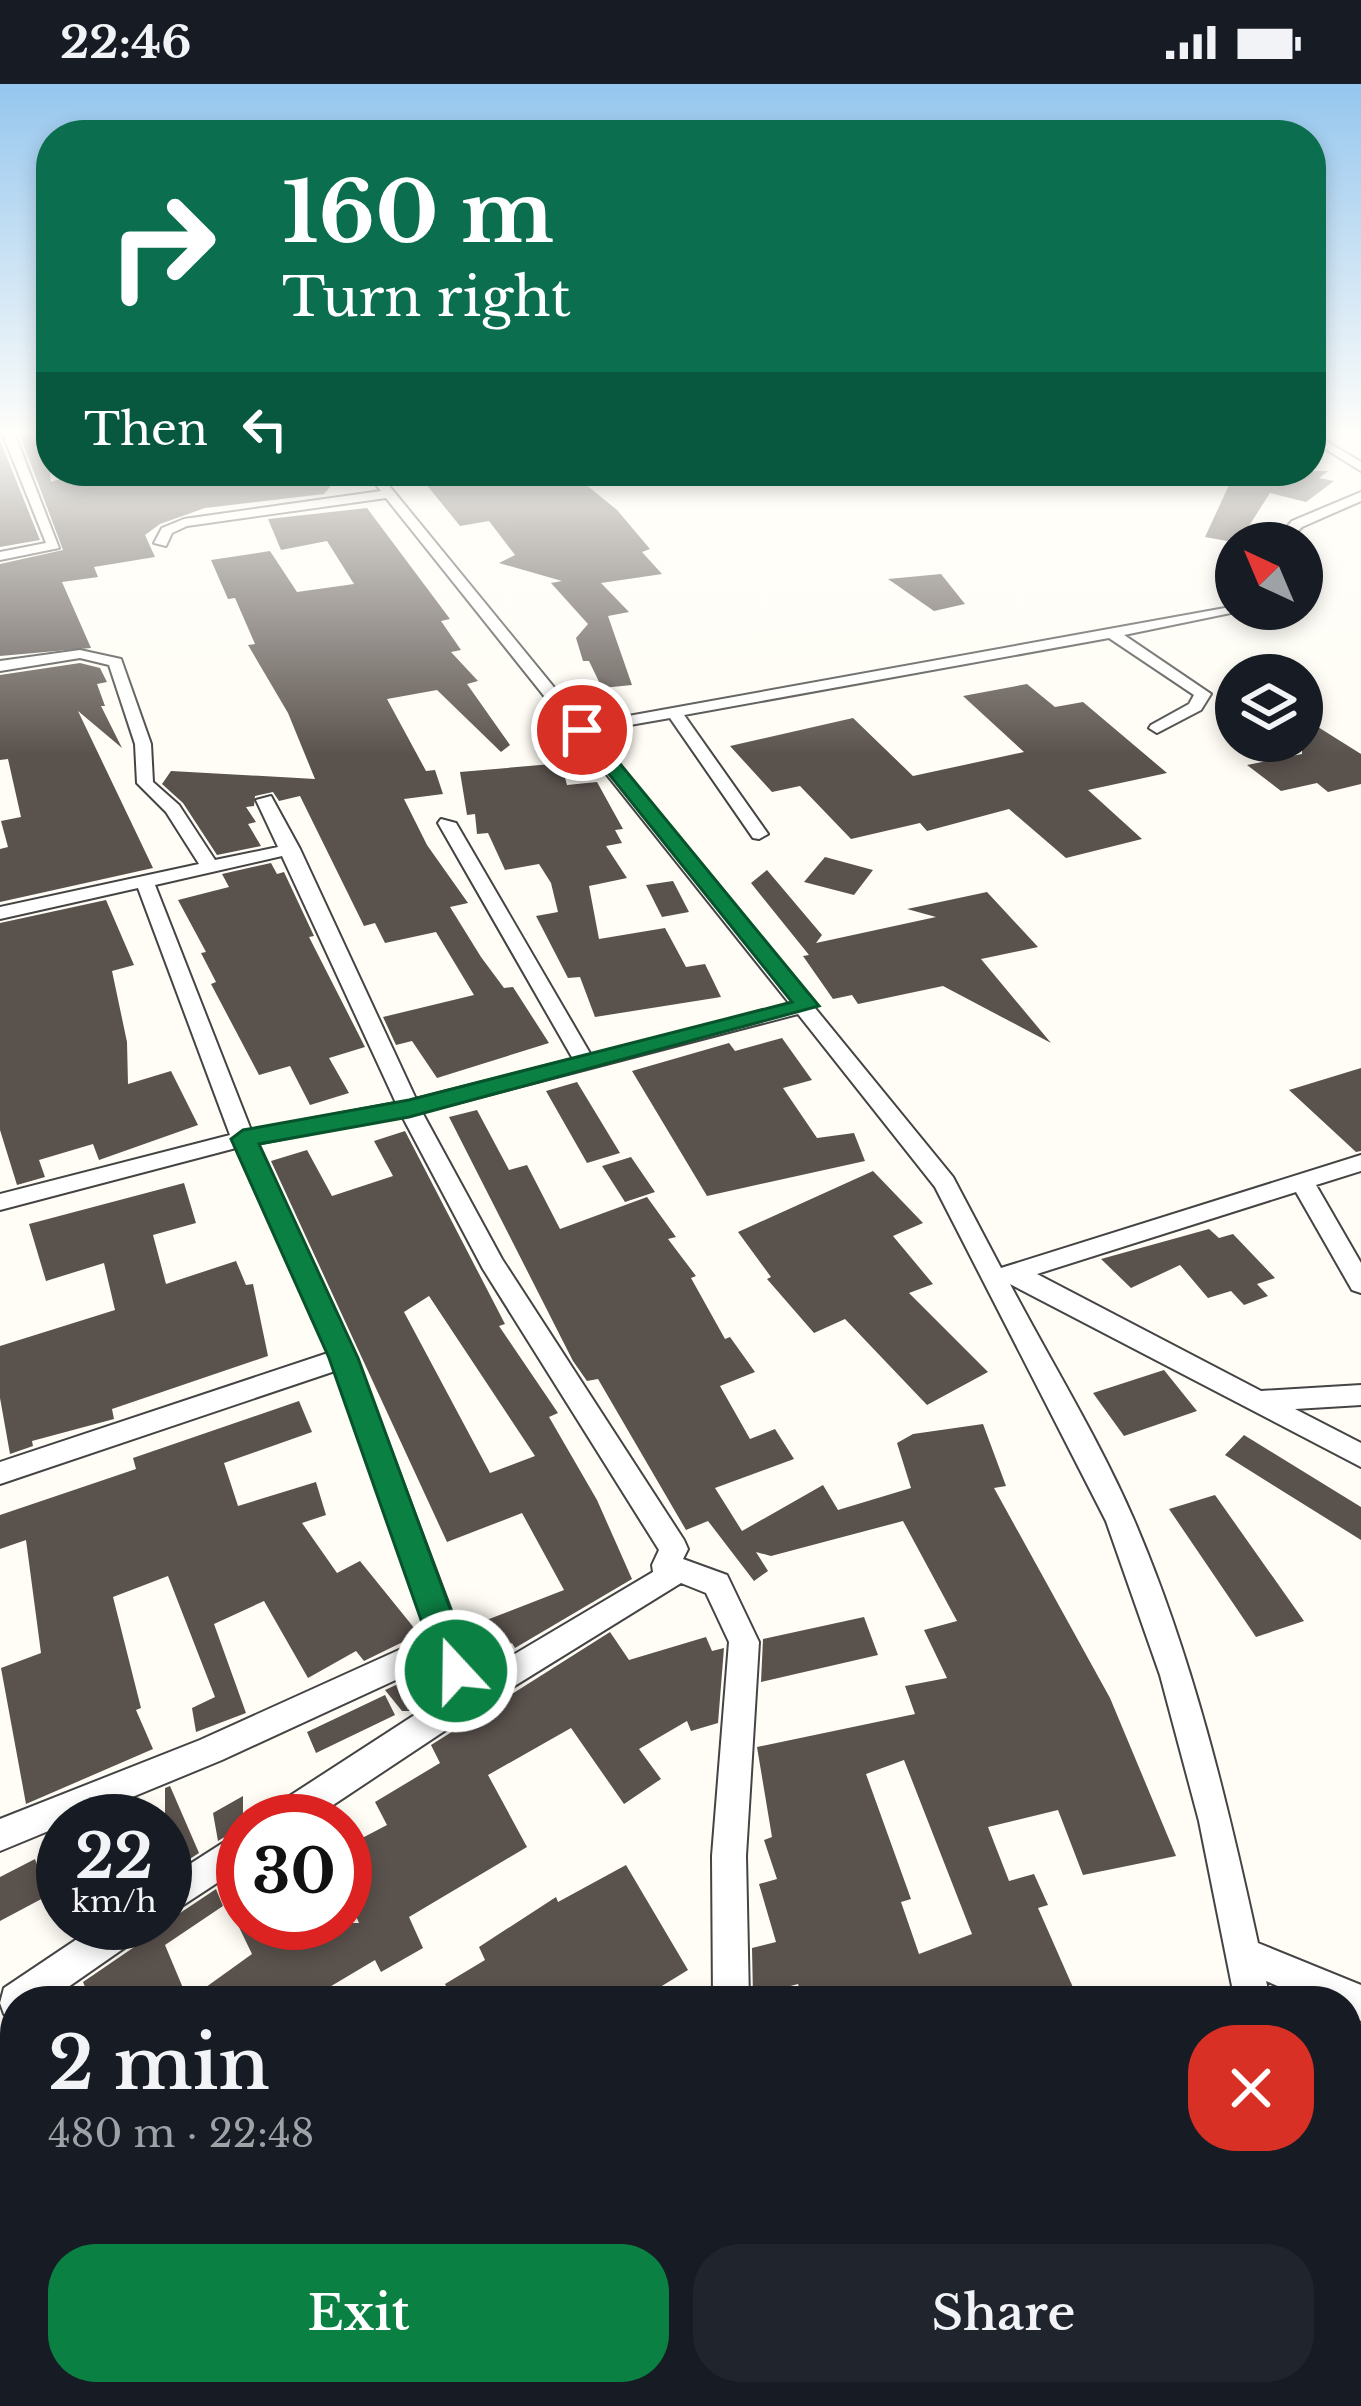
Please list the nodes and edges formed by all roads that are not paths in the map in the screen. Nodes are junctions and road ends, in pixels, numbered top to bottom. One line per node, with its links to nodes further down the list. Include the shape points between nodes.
1 (51, 538): 5 (street, via 54,545)
2 (164, 538): 4 (street)
3 (425, 538): 11 (street)
4 (161, 544)
5 (0, 556)
6 (1215, 614): 7 (street)
7 (1113, 634): 9 (street); 10 (street, via 1202,694 1196,707)
8 (0, 666): 16 (street, via 80,654 116,662 146,783 173,808)
9 (675, 713): 11 (street); 14 (street)
10 (1157, 728)
11 (582, 730): 19 (street)
12 (265, 800): 15 (street)
13 (447, 823): 20 (street)
14 (759, 834)
15 (291, 849): 16 (street); 21 (street)
16 (210, 867): 17 (street)
17 (144, 881): 18 (street); 22 (street)
18 (0, 913)
19 (807, 1006): 20 (street); 26 (street, via 945,1183)
20 (584, 1061): 21 (street)
21 (409, 1108): 22 (street); 33 (street, via 492,1262 674,1549)
22 (243, 1139): 25 (street); 28 (street)
23 (1361, 1163): 24 (street)
24 (1303, 1183): 26 (street); 27 (street)
25 (0, 1202)
26 (1004, 1276): 30 (street); 39 (street, via 1120,1520 1175,1675)
27 (1361, 1285)
28 (343, 1358): 32 (street); 34 (street)
29 (1361, 1395): 30 (street)
30 (1262, 1400): 31 (street)
31 (1361, 1456)
32 (0, 1473)
33 (666, 1565): 35 (street, via 670,1577); 41 (street, via 718,1584 744,1642 729,1856)
34 (445, 1643): 35 (street); 37 (street)
35 (468, 1698): 36 (street)
36 (321, 1794)
37 (0, 1835)
38 (92, 1950): 40 (street)
39 (1245, 1955): 42 (street); 43 (street)
40 (39, 1986)
41 (730, 1986)
42 (1250, 1986)
43 (1320, 1986)

